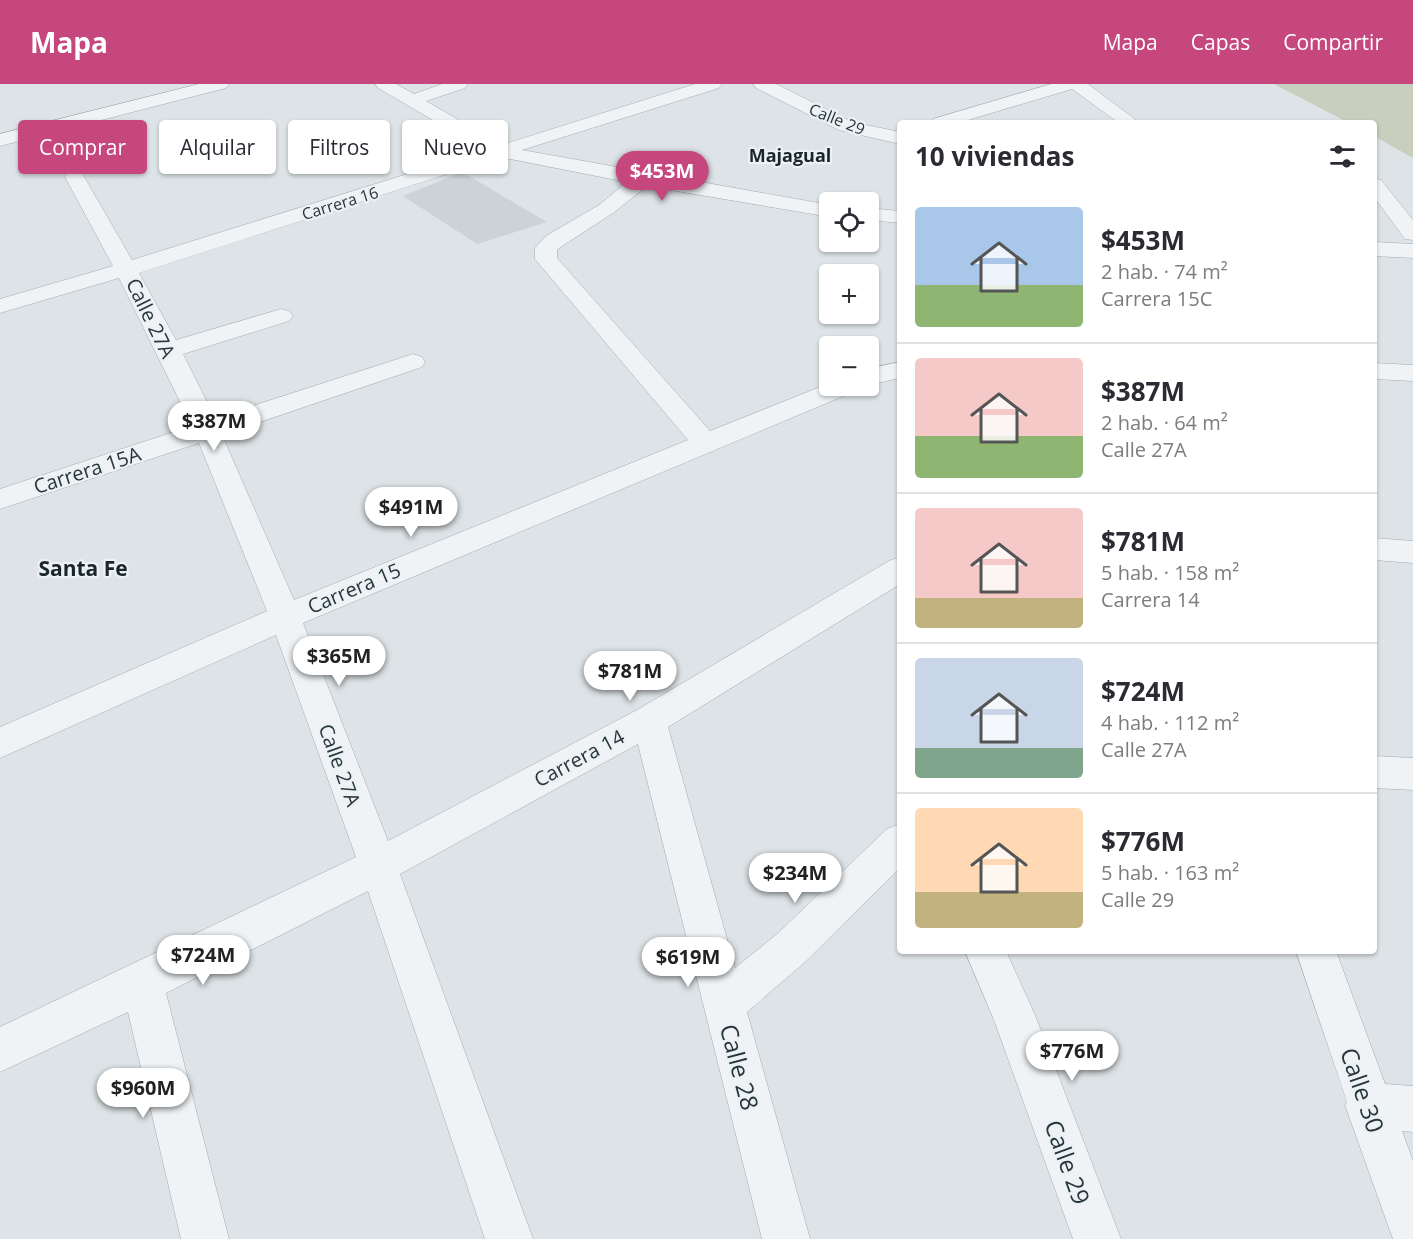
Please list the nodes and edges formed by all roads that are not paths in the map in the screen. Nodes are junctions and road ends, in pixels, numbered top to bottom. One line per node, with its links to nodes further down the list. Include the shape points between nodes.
1 (220, 84): 13 (street)
2 (384, 84): 8 (street)
3 (459, 84): 8 (street)
4 (713, 84): 14 (street, Carrera 16)
5 (762, 84): 12 (street, Calle 29, via 846,126)
6 (1070, 84): 10 (street)
7 (1077, 84): 11 (street)
8 (413, 100): 9 (street)
9 (447, 120)
10 (949, 120)
11 (1127, 120)
12 (894, 135)
13 (0, 140)
14 (508, 150)
15 (508, 153): 18 (street)
16 (431, 174): 26 (street, Carrera 16)
17 (75, 177): 26 (street, Calle 27A)
18 (643, 179): 20 (street); 37 (street, via 554,241 546,248 546,259)
19 (1377, 187): 23 (street)
20 (819, 209)
21 (879, 215): 22 (street)
22 (897, 217)
23 (1413, 234)
24 (1377, 249): 25 (street)
25 (1413, 251)
26 (127, 269): 27 (street, Carrera 16); 29 (street, Calle 27A)
27 (0, 306)
28 (281, 316): 29 (street)
29 (167, 351): 36 (street, Calle 27A)
30 (413, 362): 36 (street, Carrera 15A)
31 (897, 371): 34 (street)
32 (1377, 371): 33 (street)
33 (1413, 373)
34 (879, 375)
35 (819, 396): 37 (street, Carrera 15)
36 (207, 431): 38 (street, Carrera 15A); 42 (street, Calle 27A)
37 (705, 442): 42 (street, Carrera 15)
38 (0, 499)
39 (1377, 549): 40 (street)
40 (1413, 552)
41 (897, 571): 43 (street, Carrera 14)
42 (285, 617): 44 (street, Carrera 15); 48 (street, Calle 27A)
43 (649, 721): 48 (street, Carrera 14); 52 (street, Calle 28)
44 (0, 743)
45 (1377, 772): 46 (street)
46 (1413, 774)
47 (897, 845): 52 (street, via 790,949)
48 (378, 866): 51 (street, Carrera 14); 58 (street, Calle 27A)
49 (986, 954): 60 (street, Calle 29, via 1014,1015)
50 (1317, 954): 54 (street, Calle 30)
51 (142, 983): 53 (street, Carrera 14); 57 (street)
52 (723, 1005): 59 (street, Calle 28)
53 (0, 1050)
54 (1368, 1105): 55 (street); 56 (street, Calle 30)
55 (1413, 1109)
56 (1413, 1228)
57 (205, 1239)
58 (508, 1239)
59 (786, 1239)
60 (1097, 1239)

